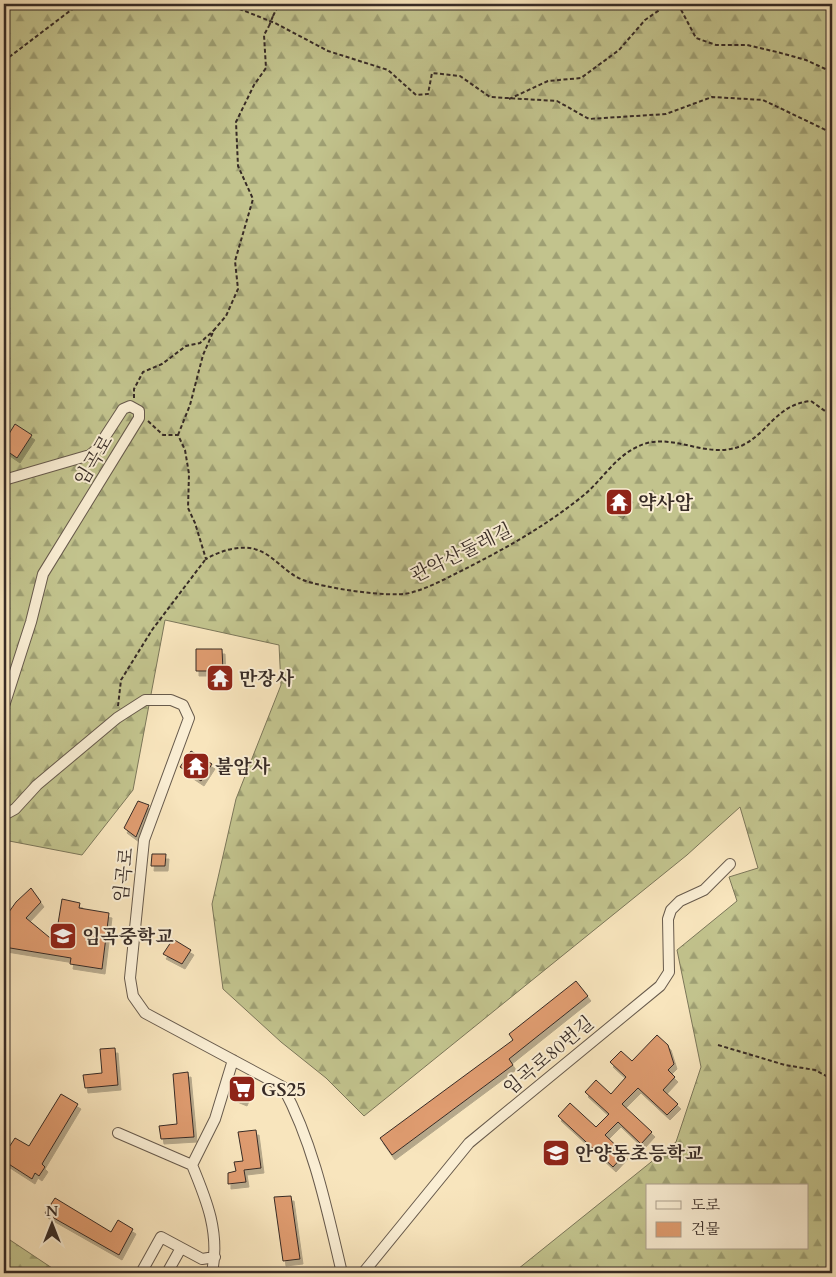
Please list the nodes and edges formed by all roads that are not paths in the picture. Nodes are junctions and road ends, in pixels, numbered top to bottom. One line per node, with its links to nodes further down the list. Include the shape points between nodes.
1 (4, 480): 2 (street, 임곡로, via 90,454 123,409 130,406 138,413 43,574)
2 (4, 706)
3 (4, 816): 5 (street, 임곡로, via 117,718 145,700 171,700 183,705 189,718 144,840 130,978 133,996 145,1013)
4 (730, 864): 14 (street, 임곡로80번길, via 704,890 680,901 671,910 668,918 669,972 660,986 469,1143)
5 (233, 1060): 7 (street, via 215,1119); 13 (street, 임곡로, via 282,1087 295,1110 316,1168)
6 (118, 1133): 7 (street)
7 (192, 1165): 9 (street, via 211,1214)
8 (181, 1248): 9 (street, via 202,1259); 10 (street, via 161,1237); 11 (street)
9 (215, 1258): 12 (street)
10 (141, 1273)
11 (167, 1273)
12 (212, 1273)
13 (342, 1273)
14 (363, 1273)

